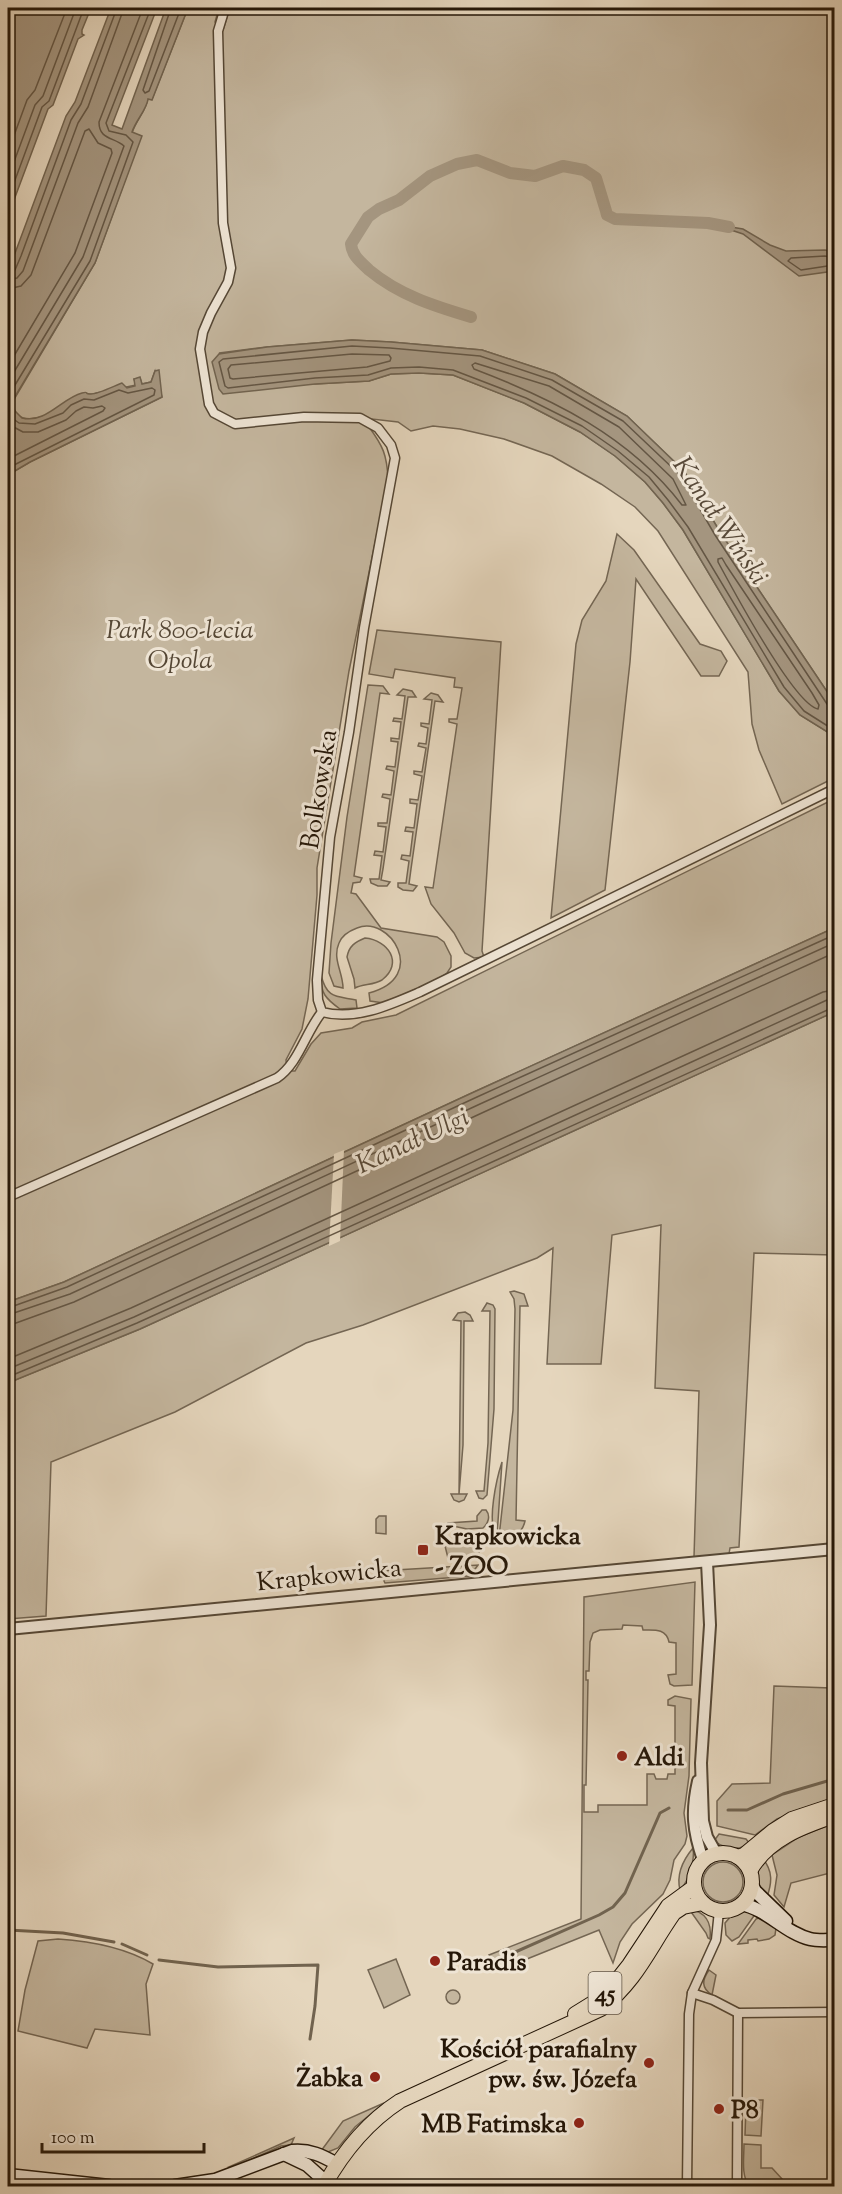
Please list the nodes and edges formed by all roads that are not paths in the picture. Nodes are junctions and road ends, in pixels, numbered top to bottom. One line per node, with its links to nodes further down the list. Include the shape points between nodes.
1 (225, 8): 3 (street, Bolkowska, via 218,31 223,223 231,268 203,332 200,349 209,404 214,413 235,424 304,417 360,418 378,428 395,458 330,837 317,980)
2 (834, 789): 3 (street, via 387,1006 334,1016)
3 (322, 1012): 4 (street, via 292,1064 277,1078)
4 (8, 1197)
5 (834, 1549): 6 (street, Krapkowicka)
6 (706, 1562): 7 (street, Krapkowicka); 8 (street, via 710,1625)
7 (8, 1629)
8 (701, 1764): 11 (street, via 703,1821); 13 (street, via 693,1828)
9 (834, 1805): 12 (main road, via 792,1820)
10 (834, 1816): 14 (main road, via 782,1838 756,1861)
11 (716, 1853): 12 (main road); 13 (main road)
12 (738, 1857): 14 (main road, via 747,1865)
13 (703, 1860): 15 (main road, via 696,1871)
14 (751, 1878): 17 (main road, via 749,1894); 19 (main road, via 755,1891)
15 (694, 1887): 16 (main road); 24 (main road, 45, via 668,1906 610,1989)
16 (703, 1903): 18 (main road); 24 (main road, 45, via 674,1913 636,1975 617,1996 601,2009)
17 (741, 1904): 18 (main road); 19 (main road)
18 (719, 1911): 21 (street, via 716,1940)
19 (794, 1931): 20 (main road, via 813,1940)
20 (834, 1940)
21 (692, 1993): 23 (street); 31 (street)
22 (834, 2012): 23 (street)
23 (738, 2013): 32 (street)
24 (548, 2032): 26 (main road, 45, via 400,2101 373,2120)
25 (284, 2154): 26 (main road, via 306,2151); 28 (main road, via 307,2165); 30 (main road, via 215,2180)
26 (337, 2164): 28 (main road, 45)
27 (8, 2175): 29 (main road)
28 (325, 2184)
29 (109, 2187)
30 (175, 2187)
31 (687, 2187)
32 (736, 2187)

